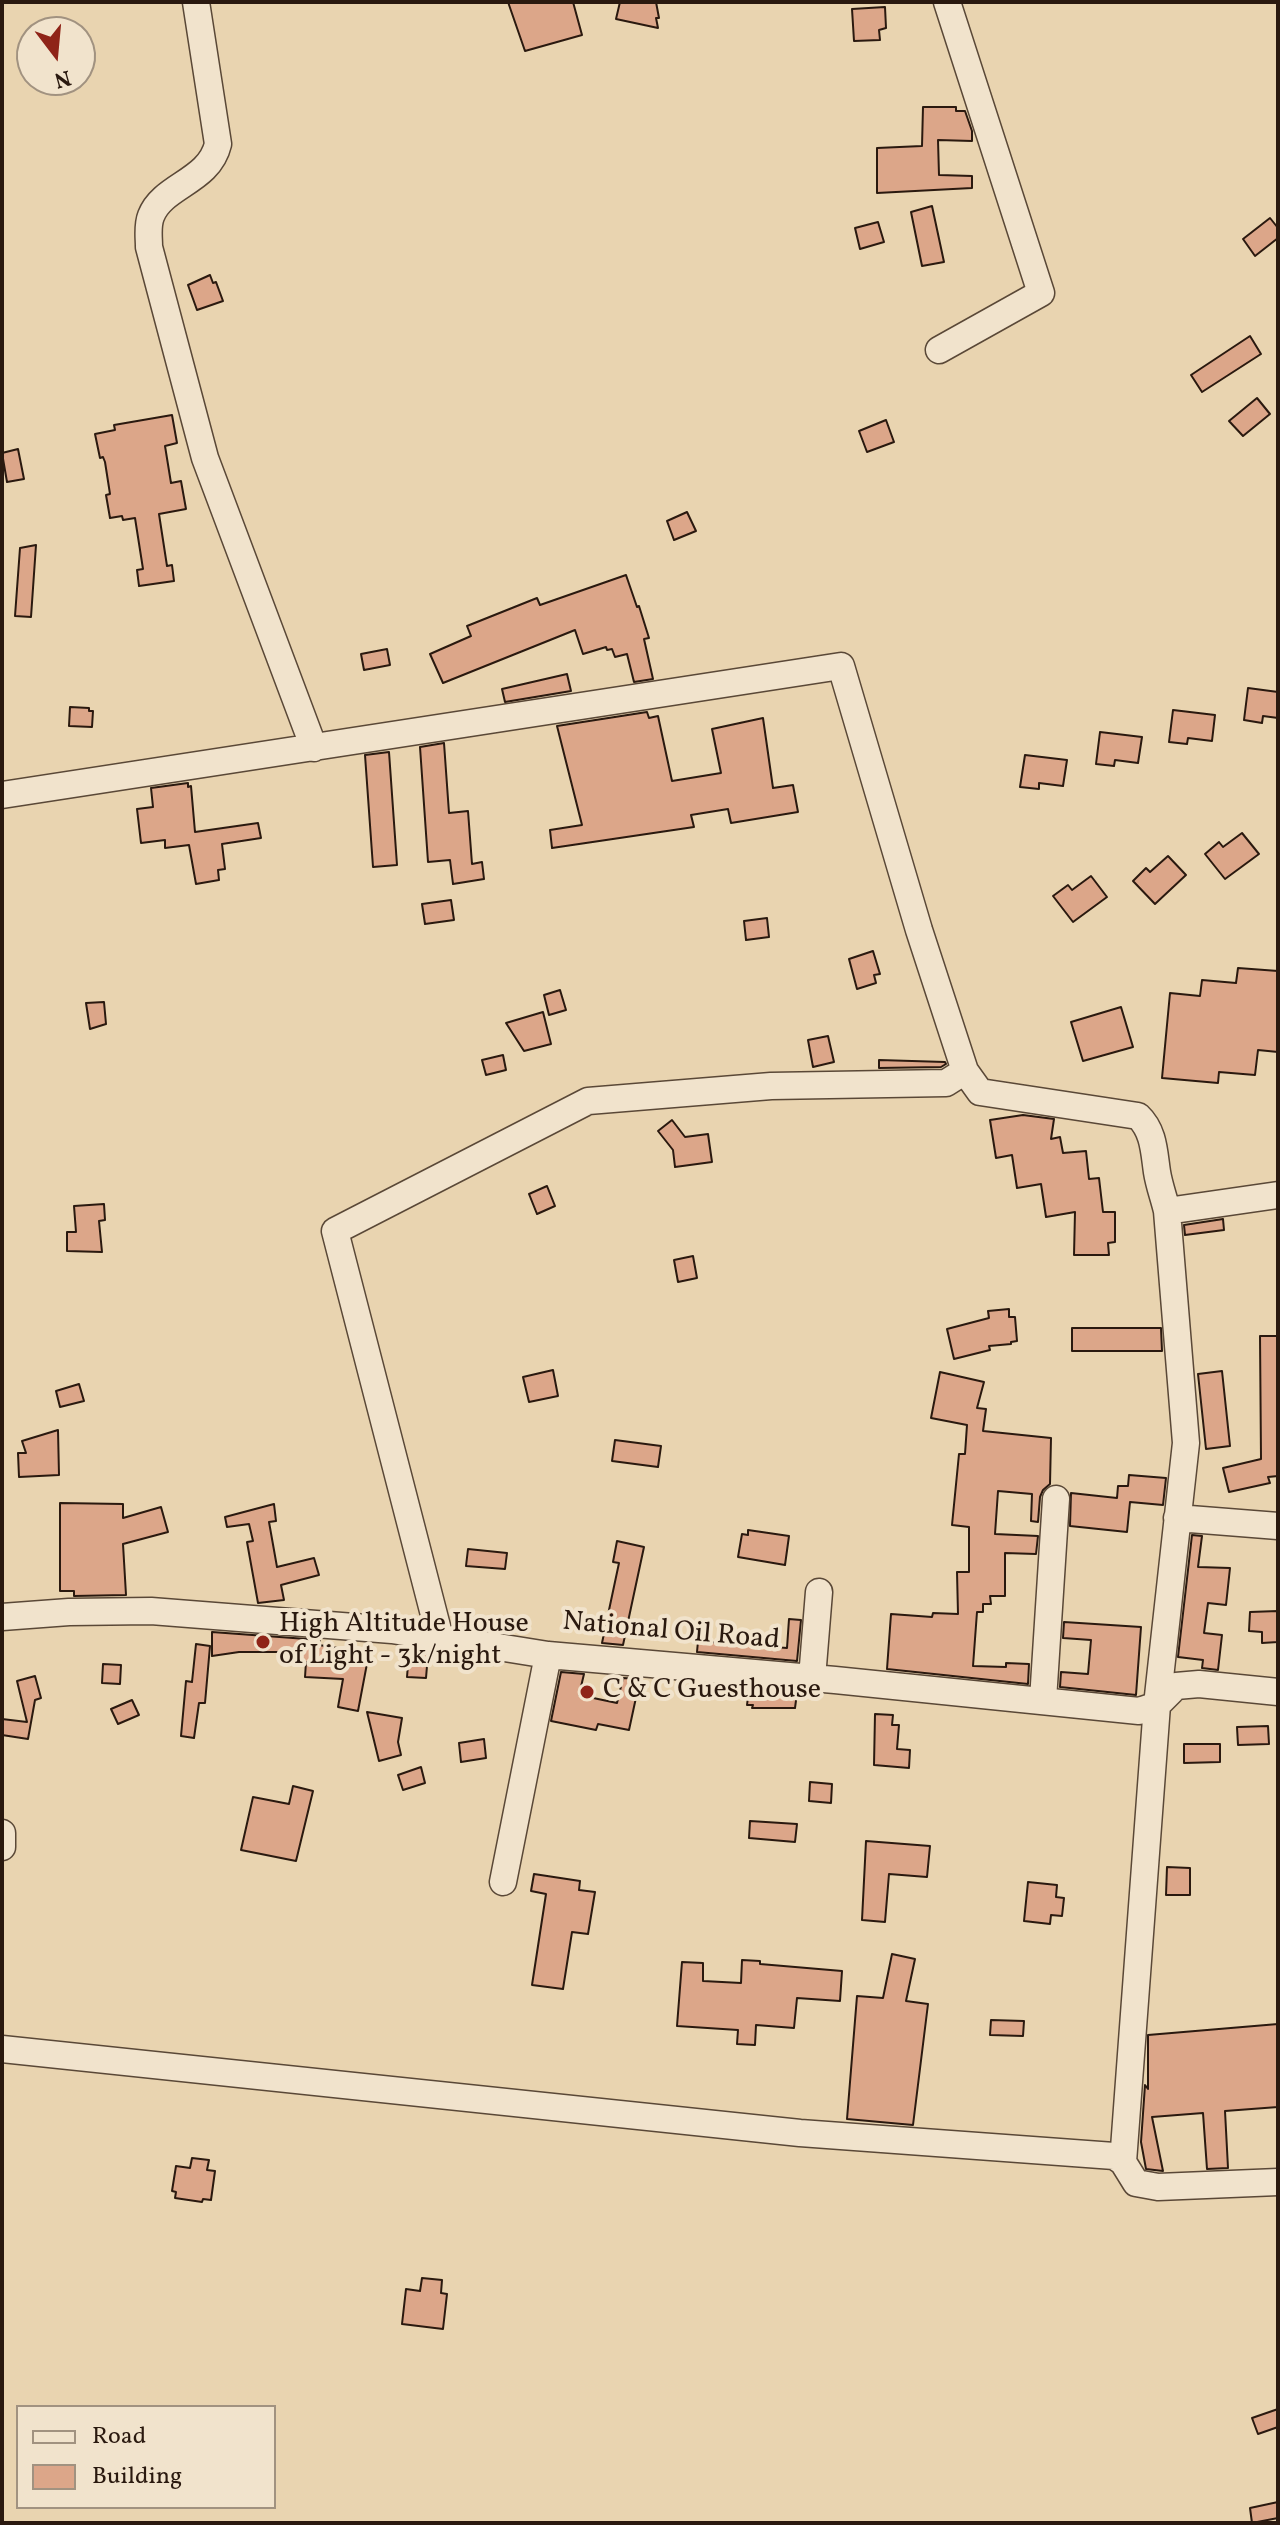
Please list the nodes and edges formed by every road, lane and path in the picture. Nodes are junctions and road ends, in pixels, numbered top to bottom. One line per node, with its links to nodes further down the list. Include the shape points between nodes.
1 (196, 2): 4 (street, via 216,156 160,202 148,225 149,247 205,458)
2 (947, 2): 3 (street, via 1041,293)
3 (939, 350)
4 (314, 748): 5 (street); 6 (street, via 841,666)
5 (2, 795)
6 (965, 1071): 8 (street, via 980,1092 1138,1116 1155,1149); 14 (street, via 946,1083 771,1086 588,1101 335,1231)
7 (1278, 1195): 8 (street)
8 (1167, 1211): 10 (street, via 1186,1443)
9 (1056, 1499): 18 (street)
10 (1177, 1518): 11 (street); 19 (street)
11 (1278, 1526)
12 (819, 1592): 16 (street)
13 (2, 1617): 14 (street, National Oil Road, via 151,1611)
14 (440, 1638): 15 (street, National Oil Road)
15 (548, 1655): 16 (street, National Oil Road); 22 (street)
16 (812, 1678): 18 (street, National Oil Road)
17 (1278, 1692): 19 (street, National Oil Road, via 1176,1686)
18 (1043, 1700): 19 (street, National Oil Road, via 1139,1711)
19 (1157, 1705): 24 (street)
20 (2, 1833): 21 (street)
21 (2, 1847)
22 (503, 1882)
23 (2, 2049): 24 (street, via 800,2133 1114,2156)
24 (1123, 2162): 25 (street, via 1136,2183 1158,2187)
25 (1278, 2182)

